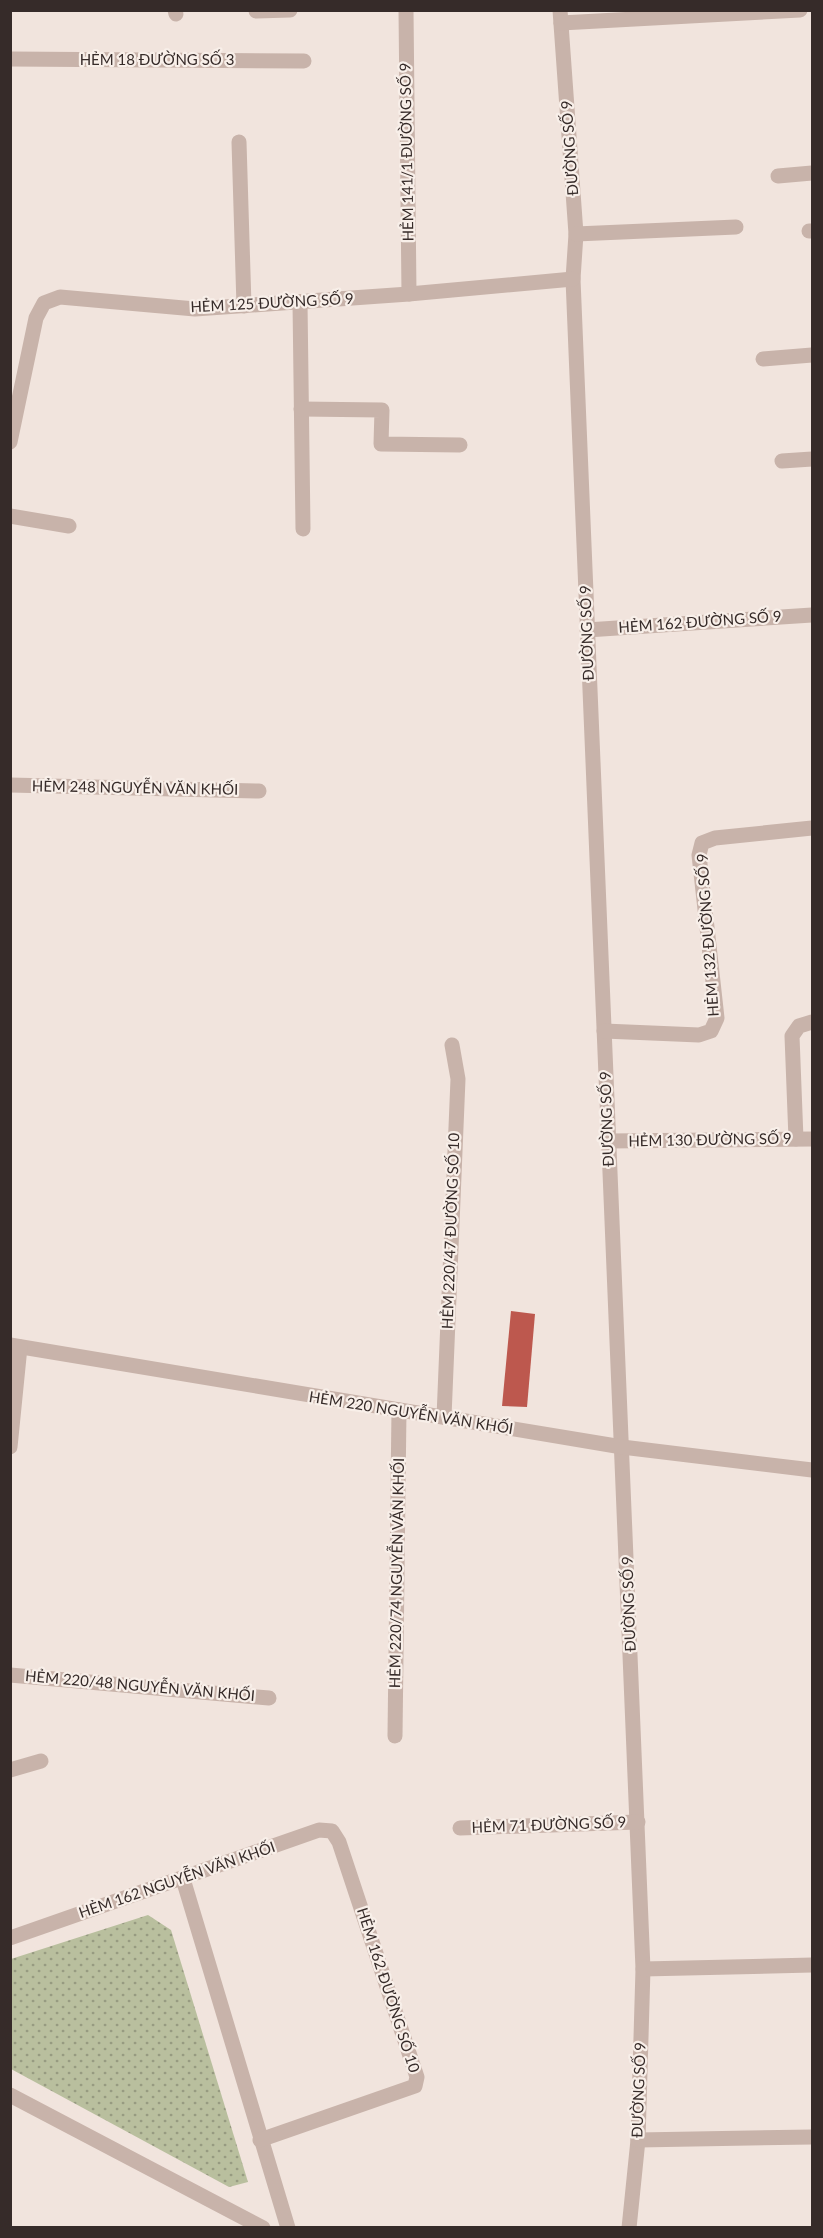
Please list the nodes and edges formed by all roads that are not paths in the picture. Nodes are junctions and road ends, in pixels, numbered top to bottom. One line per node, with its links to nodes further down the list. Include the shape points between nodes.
1 (290, 10): 4 (street)
2 (406, 10): 14 (street, HẺM 141/1 ĐƯỜNG SỐ 9)
3 (800, 10): 5 (street)
4 (256, 11)
5 (561, 17): 12 (street, ĐƯỜNG SỐ 9)
6 (10, 59): 7 (street, HẺM 18 ĐƯỜNG SỐ 3)
7 (304, 61)
8 (239, 142): 16 (street)
9 (813, 173): 10 (street)
10 (778, 176)
11 (736, 227): 12 (street)
12 (576, 234): 13 (street, ĐƯỜNG SỐ 9)
13 (573, 279): 14 (street, HẺM 125 ĐƯỜNG SỐ 9); 28 (street, ĐƯỜNG SỐ 9)
14 (409, 294): 15 (street, HẺM 125 ĐƯỜNG SỐ 9)
15 (300, 303): 16 (street, HẺM 125 ĐƯỜNG SỐ 9); 19 (street)
16 (243, 306): 20 (street, HẺM 125 ĐƯỜNG SỐ 9, via 195,309 60,297 44,303 36,318)
17 (813, 355): 18 (street)
18 (763, 359)
19 (301, 409): 21 (street, via 382,411 381,444); 26 (street)
20 (10, 442)
21 (460, 445)
22 (813, 459): 23 (street)
23 (782, 461)
24 (10, 516): 25 (street)
25 (69, 526)
26 (303, 529)
27 (813, 615): 28 (street, HẺM 162 ĐƯỜNG SỐ 9)
28 (587, 630): 33 (street, ĐƯỜNG SỐ 9)
29 (10, 785): 30 (street, HẺM 248 NGUYỄN VĂN KHỐI)
30 (259, 791)
31 (813, 828): 33 (street, HẺM 132 ĐƯỜNG SỐ 9, via 715,838 702,843 699,855 717,1018 711,1031 699,1035)
32 (813, 1023): 35 (street, via 799,1026 792,1036)
33 (604, 1031): 37 (street, ĐƯỜNG SỐ 9)
34 (452, 1045): 40 (street, HẺM 220/47 ĐƯỜNG SỐ 10, via 458,1079)
35 (796, 1139): 36 (street, HẺM 130 ĐƯỜNG SỐ 9); 37 (street, HẺM 130 ĐƯỜNG SỐ 9)
36 (813, 1139)
37 (608, 1141): 42 (street, ĐƯỜNG SỐ 9)
38 (15, 1346): 39 (street, HẺM 220 NGUYỄN VĂN KHỐI); 41 (street)
39 (399, 1410): 40 (street, HẺM 220 NGUYỄN VĂN KHỐI); 46 (street, HẺM 220/74 NGUYỄN VĂN KHỐI)
40 (444, 1418): 42 (street, HẺM 220 NGUYỄN VĂN KHỐI)
41 (10, 1447)
42 (622, 1447): 43 (street, HẺM 220 NGUYỄN VĂN KHỐI); 49 (street, ĐƯỜNG SỐ 9)
43 (813, 1470)
44 (10, 1675): 45 (street, HẺM 220/48 NGUYỄN VĂN KHỐI)
45 (269, 1698)
46 (394, 1736)
47 (41, 1761): 48 (street)
48 (10, 1770)
49 (638, 1822): 50 (street, HẺM 71 ĐƯỜNG SỐ 9); 55 (street, ĐƯỜNG SỐ 9)
50 (460, 1828)
51 (339, 1842): 52 (street, HẺM 162 NGUYỄN VĂN KHỐI, via 332,1831 319,1830); 58 (street, HẺM 162 ĐƯỜNG SỐ 10, via 417,2077 415,2086)
52 (183, 1879): 53 (street, HẺM 162 NGUYỄN VĂN KHỐI); 58 (street)
53 (10, 1938)
54 (813, 1965): 55 (street)
55 (643, 1969): 59 (street, ĐƯỜNG SỐ 9)
56 (10, 2095): 60 (street)
57 (813, 2137): 59 (street)
58 (260, 2140): 61 (street)
59 (638, 2140): 62 (street, ĐƯỜNG SỐ 9)
60 (263, 2228)
61 (288, 2228)
62 (629, 2228)

